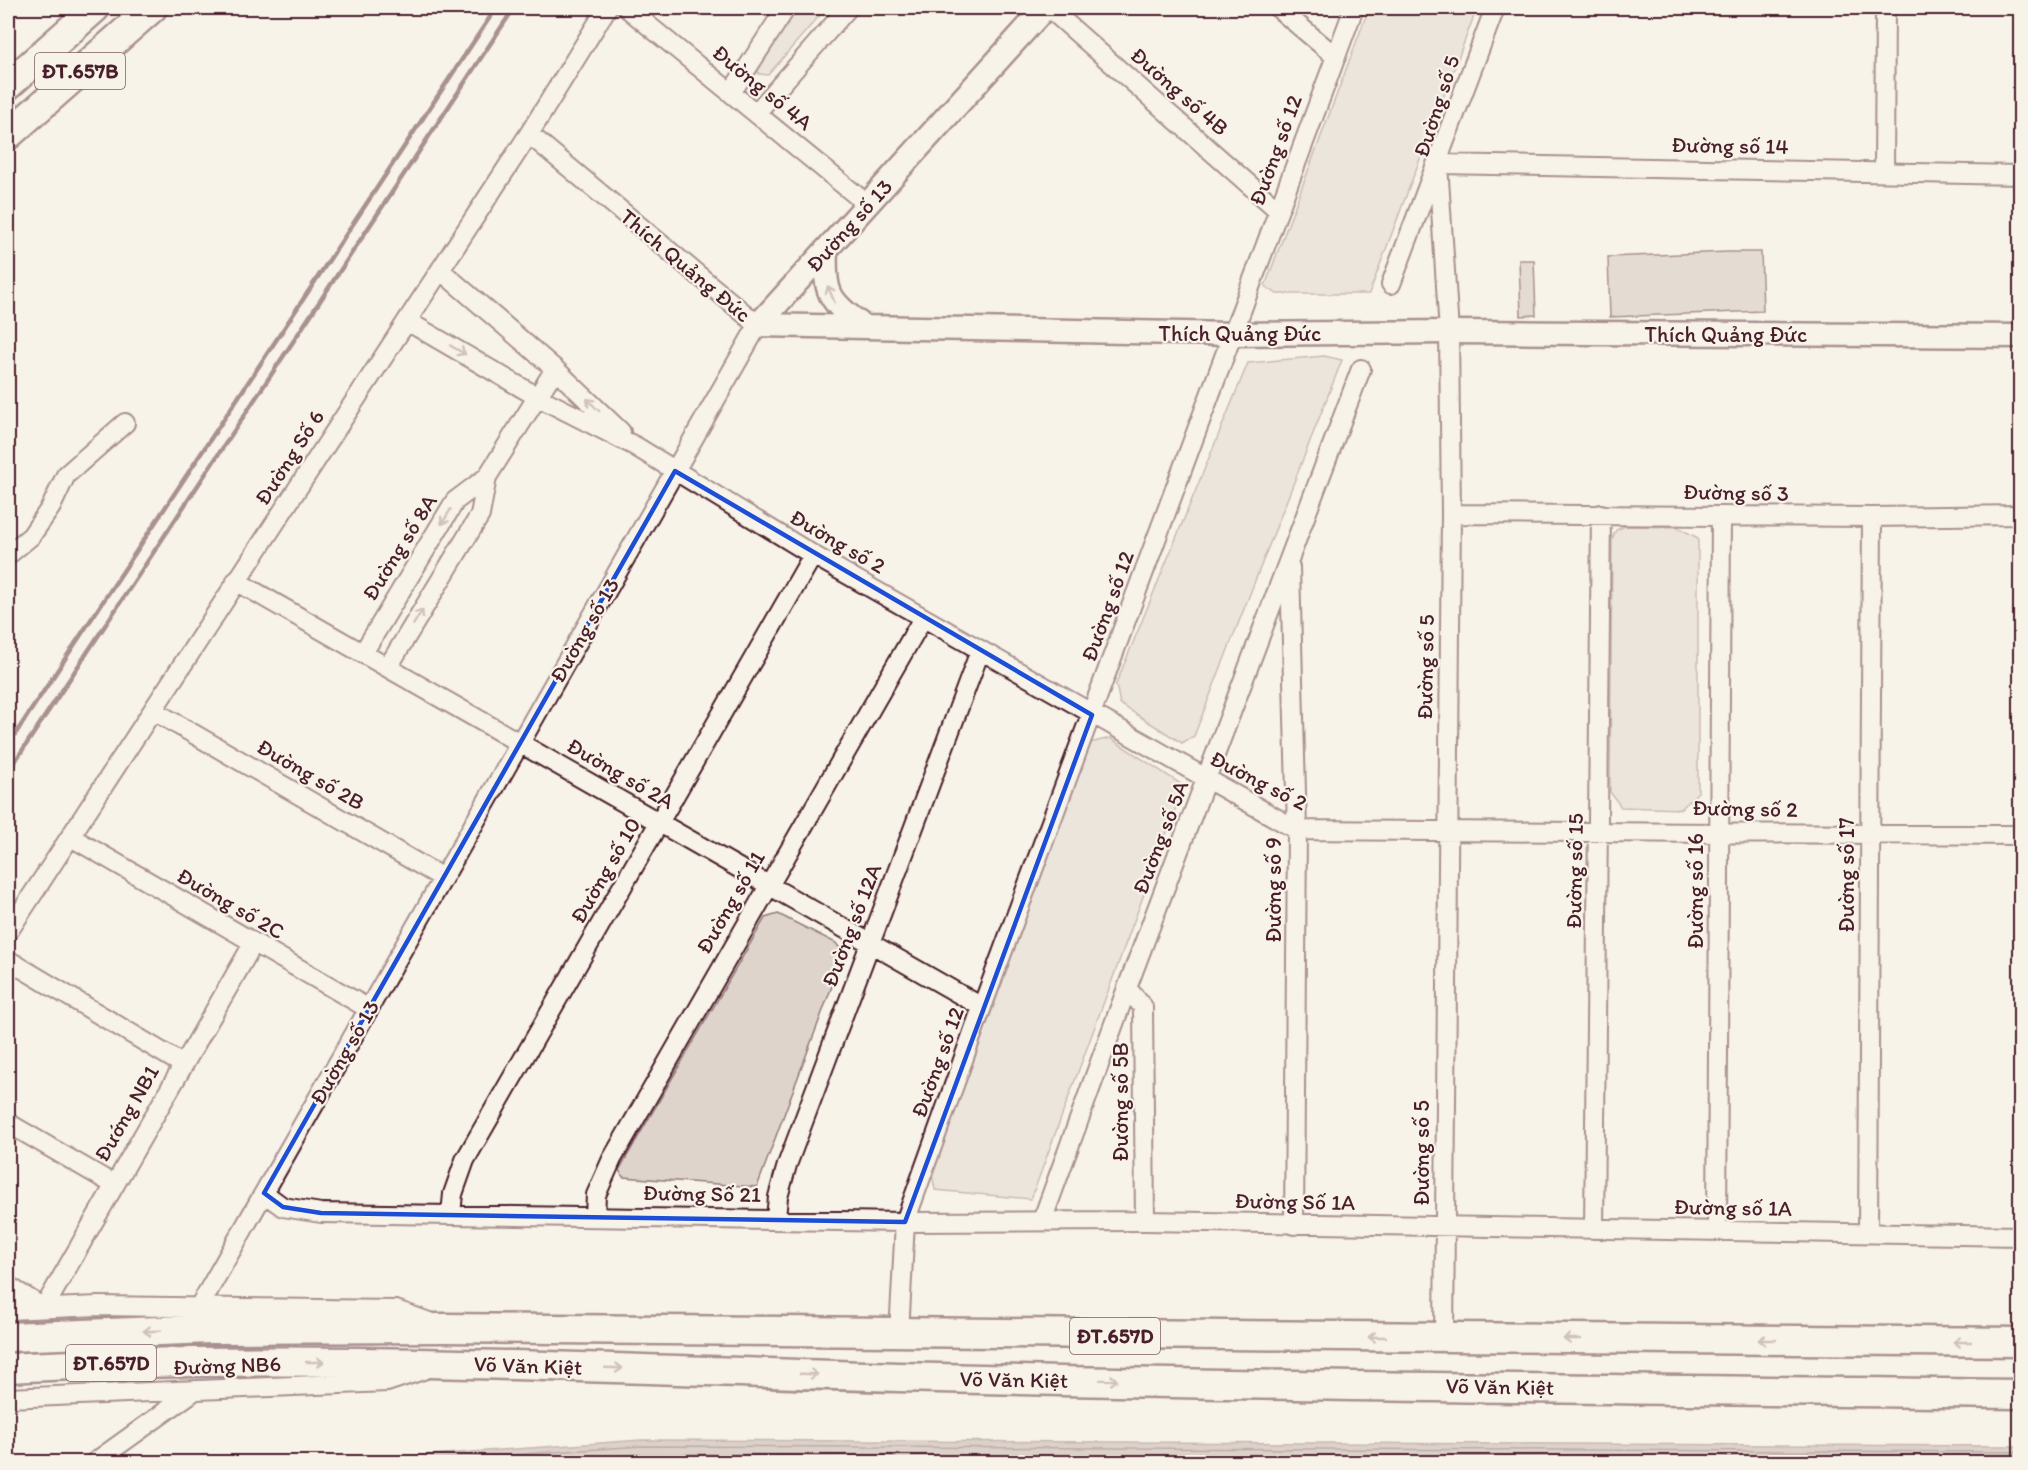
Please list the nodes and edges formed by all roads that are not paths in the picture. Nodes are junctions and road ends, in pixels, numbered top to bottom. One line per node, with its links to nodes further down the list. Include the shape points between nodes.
1 (95, 8): 13 (main road, ĐT.657B)
2 (152, 8): 17 (main road, ĐT.657B)
3 (607, 8): 16 (street, Đường Số 6)
4 (627, 8): 14 (street, Đường số 4A)
5 (786, 8): 14 (street)
6 (848, 8): 15 (street)
7 (1047, 8): 21 (street, Đường số 13); 22 (street, Đường số 4B)
8 (1278, 8): 12 (street)
9 (1354, 8): 12 (street, Đường số 12)
10 (1495, 8): 18 (street, Đường số 5)
11 (1885, 8): 19 (street)
12 (1336, 57): 22 (street, Đường số 12)
13 (8, 85)
14 (732, 93): 15 (street, Đường số 4A)
15 (756, 113): 21 (street, Đường số 4A)
16 (529, 134): 24 (street, Đường Số 6); 27 (street, Thích Quảng Đức)
17 (8, 135)
18 (1438, 164): 19 (street, Đường số 14); 25 (street); 29 (street, Đường số 5)
19 (1884, 172): 20 (street, Đường số 14)
20 (2020, 175)
21 (867, 204): 23 (street, Đường số 13)
22 (1278, 210): 30 (street, Đường số 12)
23 (826, 250): 27 (street, Đường số 13); 28 (street, one-way to 23, via 838,308 829,293)
24 (440, 270): 26 (street, Đường Số 6); 32 (street, Đường số 2)
25 (1391, 284)
26 (407, 321): 34 (street, Đường số 2, one-way to 34); 47 (street, Đường Số 6)
27 (758, 325): 28 (street, Thích Quảng Đức); 37 (street, Đường số 13)
28 (862, 325): 30 (street, Thích Quảng Đức)
29 (1449, 332): 30 (street, Thích Quảng Đức); 31 (street, Thích Quảng Đức); 39 (street, Đường số 5)
30 (1233, 334): 53 (street, Đường số 12)
31 (2020, 336)
32 (555, 369): 34 (street, Đường số 8A); 36 (street, Đường số 2, one-way to 32)
33 (1361, 369): 46 (street, Đường số 5A)
34 (536, 396): 36 (street, Đường số 2); 38 (street, Đường số 8A)
35 (125, 423): 44 (street, via 66,476 31,536)
36 (636, 446): 37 (street, Đường số 2)
37 (675, 471): 45 (street, Đường số 2); 54 (street, Đường số 13)
38 (487, 477): 50 (street, Đường số 8A, one-way to 50, via 455,501); 51 (street, Đường số 8A, one-way to 38, via 480,515)
39 (1451, 514): 40 (street, Đường số 3); 59 (street, Đường số 5)
40 (1601, 514): 42 (street, Đường số 3); 60 (street, Đường số 15)
41 (2020, 515): 43 (street, Đường số 3)
42 (1721, 516): 43 (street, Đường số 3); 58 (street, Đường số 16)
43 (1872, 517): 61 (street, Đường số 17)
44 (8, 555)
45 (813, 555): 48 (street, Đường số 2); 56 (street, Đường số 10)
46 (1290, 555): 55 (street, Đường số 5A); 57 (street, Đường số 9)
47 (236, 581): 50 (street, Đường số 2A); 52 (street, Đường Số 6)
48 (923, 618): 49 (street, Đường số 2); 65 (street, Đường số 11)
49 (980, 651): 53 (street, Đường số 2); 67 (street, Đường số 12A)
50 (363, 653): 51 (street, Đường số 2A)
51 (388, 667): 54 (street, Đường số 2A)
52 (154, 711): 63 (street, Đường Số 6); 64 (street, Đường số 2B)
53 (1092, 715): 55 (street, Đường số 2); 71 (street, Đường số 12)
54 (520, 743): 56 (street, Đường số 2A); 64 (street, Đường số 13)
55 (1207, 781): 57 (street, Đường số 2); 70 (street, Đường số 5A)
56 (660, 823): 65 (street, Đường số 2A); 77 (street, Đường số 10, via 465,1160 453,1194)
57 (1297, 830): 59 (street, Đường số 2); 83 (street, Đường số 9)
58 (1719, 831): 60 (street, Đường số 2); 61 (street, Đường số 2); 86 (street, Đường số 16)
59 (1447, 832): 60 (street, Đường số 2); 84 (street, Đường số 5)
60 (1598, 832): 85 (street, Đường số 15)
61 (1870, 834): 62 (street, Đường số 2); 87 (street, Đường số 17)
62 (2020, 835)
63 (71, 837): 66 (street, Đường Số 6); 68 (street, Đường số 2C)
64 (443, 878): 72 (street, Đường số 13)
65 (768, 885): 67 (street, Đường số 2A); 78 (street, Đường số 11, via 612,1159 596,1196)
66 (8, 932)
67 (870, 943): 71 (street, Đường số 2A); 79 (street, Đường số 12A, via 787,1165)
68 (253, 944): 72 (street, Đường số 2C); 73 (street, Đướng NB1)
69 (8, 960): 73 (street)
70 (1127, 988): 80 (street, Đường số 5A); 81 (street, Đường số 5B, via 1143,1007)
71 (982, 1007): 82 (street, Đường số 12)
72 (369, 1008): 76 (street, Đường số 13)
73 (182, 1064): 75 (street, Đướng NB1)
74 (8, 1123): 75 (street)
75 (112, 1184): 90 (street, Đướng NB1)
76 (264, 1193): 77 (street, Đường Số 21, via 283,1207 321,1213); 92 (street, Đường số 13)
77 (451, 1214): 78 (street, Đường Số 21)
78 (595, 1216): 79 (street, Đường Số 21)
79 (776, 1218): 82 (street, Đường Số 21)
80 (1042, 1221): 81 (street, Đường Số 21); 82 (street, Đường Số 21)
81 (1144, 1221): 83 (street, Đường Số 1A)
82 (905, 1222): 93 (street, Đường số 12)
83 (1294, 1225): 84 (street, Đường Số 1A)
84 (1445, 1228): 85 (street, Đường số 1A); 95 (street, Đường số 5)
85 (1594, 1229): 86 (street, Đường số 1A)
86 (1717, 1231): 87 (street, Đường số 1A)
87 (1868, 1233): 88 (street, Đường số 1A)
88 (2020, 1236)
89 (8, 1286): 90 (street)
90 (44, 1308): 91 (street); 92 (street)
91 (8, 1310)
92 (205, 1318): 93 (main road, Võ Văn Kiệt / ĐT.657D, via 445,1328); 94 (main road, Võ Văn Kiệt / ĐT.657D, one-way to 94)
93 (899, 1334): 95 (main road, Võ Văn Kiệt / ĐT.657D, one-way to 93); 99 (main road)
94 (8, 1337)
95 (1444, 1338): 96 (main road, Võ Văn Kiệt / ĐT.657D, one-way to 95)
96 (2020, 1342)
97 (444, 1362): 98 (main road, Võ Văn Kiệt / ĐT.657D, one-way to 97, via 104,1363); 99 (main road, Võ Văn Kiệt / ĐT.657D, one-way to 99); 100 (street, Đường NB6, via 387,1382)
98 (8, 1368)
99 (900, 1377): 101 (main road, Võ Văn Kiệt / ĐT.657D, one-way to 101)
100 (194, 1391): 102 (street, Đường NB6); 103 (street)
101 (2020, 1394)
102 (8, 1398)
103 (95, 1462)

